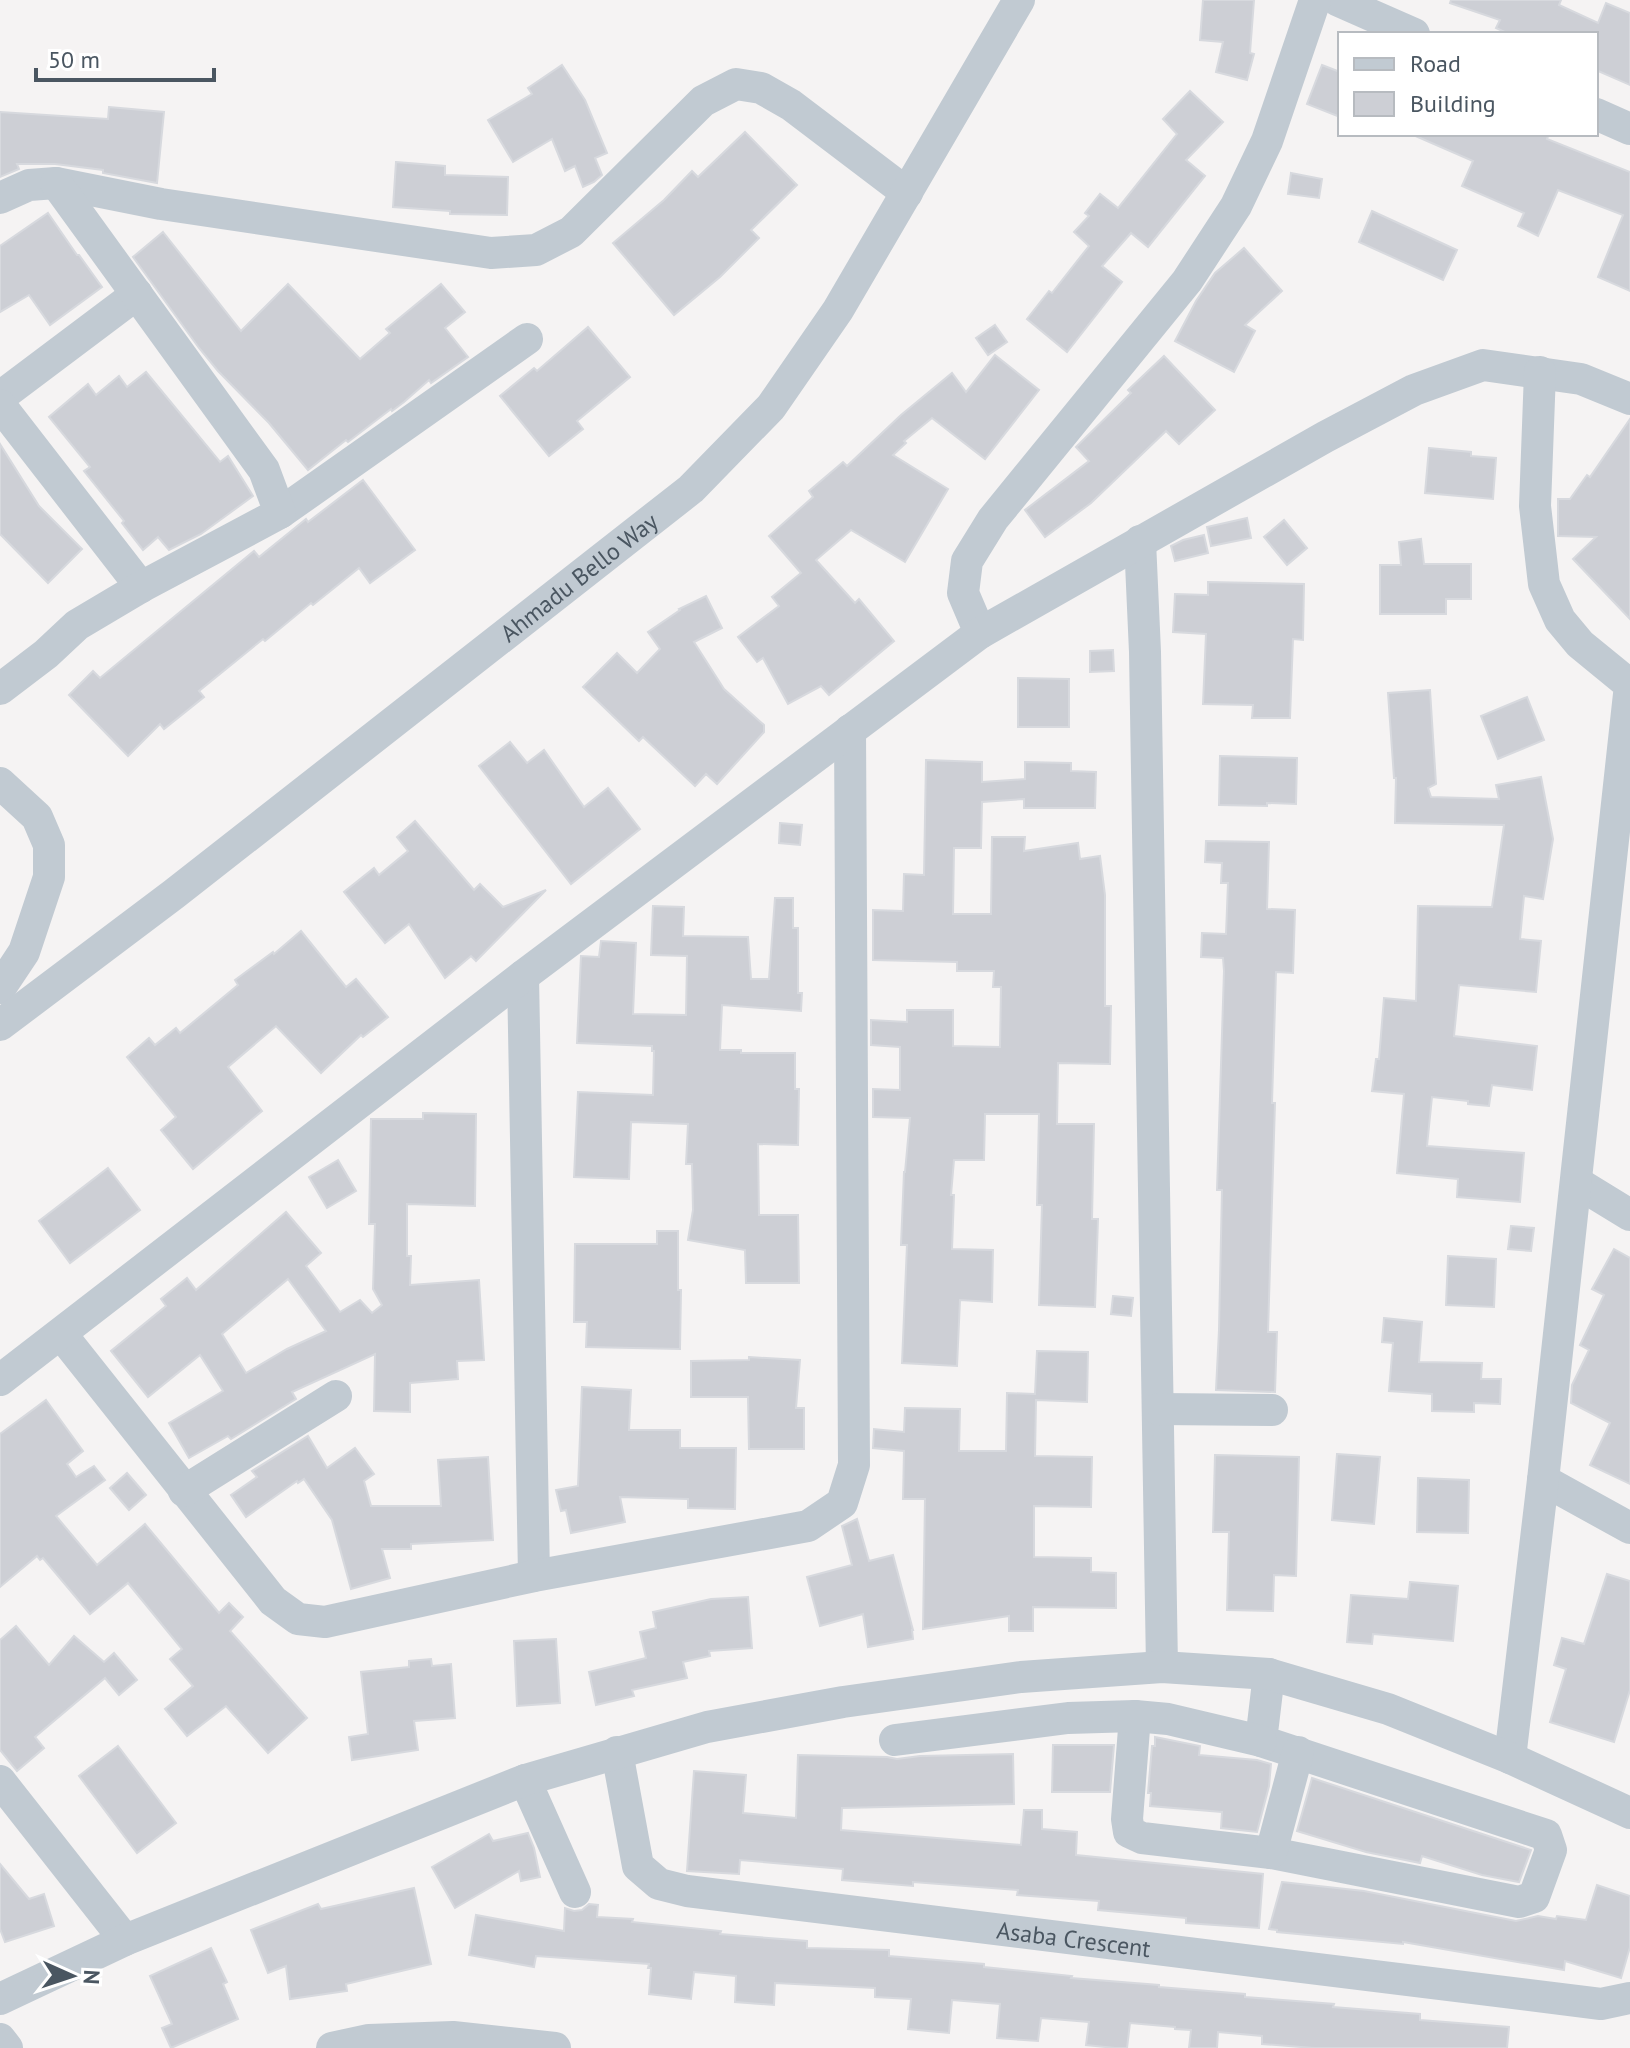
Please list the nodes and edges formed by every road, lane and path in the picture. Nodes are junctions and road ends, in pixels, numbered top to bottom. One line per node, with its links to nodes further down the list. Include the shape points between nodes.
1 (1019, 0): 8 (street, Ahmadu Bello Way)
2 (1315, 0): 19 (street, via 1267,141 1236,206 1187,281 993,519 967,561 963,593)
3 (1337, 0): 4 (street)
4 (1409, 32)
5 (1598, 115): 6 (street)
6 (1630, 129)
7 (56, 183): 8 (street, via 161,204 491,253 536,250 571,232 703,101 736,84 761,88 791,105); 9 (street, via 29,185); 10 (street)
8 (907, 193): 27 (street, Ahmadu Bello Way, via 838,310 771,407 691,489)
9 (0, 198)
10 (137, 294): 13 (street); 16 (street, via 264,470)
11 (527, 339): 16 (street)
12 (1540, 372): 14 (street, via 1581,379); 17 (street, via 1483,365 1414,390); 20 (street, via 1535,506 1544,584 1560,620 1580,644)
13 (0, 397)
14 (1630, 399)
15 (0, 405): 18 (street)
16 (280, 513): 18 (street)
17 (1140, 541): 19 (street); 33 (street)
18 (141, 587): 21 (street, via 77,625)
19 (980, 633): 22 (street)
20 (1630, 685): 24 (street)
21 (0, 689)
22 (850, 730): 25 (street); 38 (street, via 854,1465 842,1503 808,1526)
23 (0, 783): 26 (street, via 37,817 49,845 49,877 24,952)
24 (1616, 940): 28 (street)
25 (523, 976): 30 (street); 38 (street)
26 (0, 988)
27 (0, 1025)
28 (1576, 1182): 29 (street); 35 (street)
29 (1630, 1215)
30 (61, 1334): 31 (street); 36 (street)
31 (0, 1380)
32 (336, 1396): 36 (street)
33 (1158, 1409): 34 (street); 39 (street)
34 (1272, 1410)
35 (1543, 1480): 37 (street); 46 (street)
36 (184, 1491): 38 (street, via 273,1601 298,1619 325,1622)
37 (1630, 1528)
38 (534, 1576)
39 (1162, 1667): 40 (street); 44 (street, via 1021,1677 843,1702 707,1727)
40 (1269, 1674): 43 (street); 46 (street, via 1388,1709)
41 (1135, 1716): 42 (street, via 1068,1718); 43 (street); 50 (street, via 1129,1832 1142,1838)
42 (895, 1740)
43 (1261, 1741): 45 (street)
44 (617, 1752): 47 (street); 53 (street, Asaba Crescent, via 638,1866 659,1884 687,1891 1601,2004)
45 (1298, 1752): 50 (street); 50 (street, via 1536,1831 1546,1835 1551,1850 1534,1897 1519,1902)
46 (1510, 1758): 49 (street)
47 (525, 1780): 51 (street); 52 (street)
48 (0, 1781): 52 (street)
49 (1630, 1813)
50 (1271, 1853)
51 (575, 1892)
52 (125, 1940): 54 (street)
53 (1630, 1998)
54 (0, 1999)
55 (0, 2039): 56 (street)
56 (7, 2048)
57 (332, 2048): 58 (street, via 369,2040 453,2037)
58 (555, 2048)

